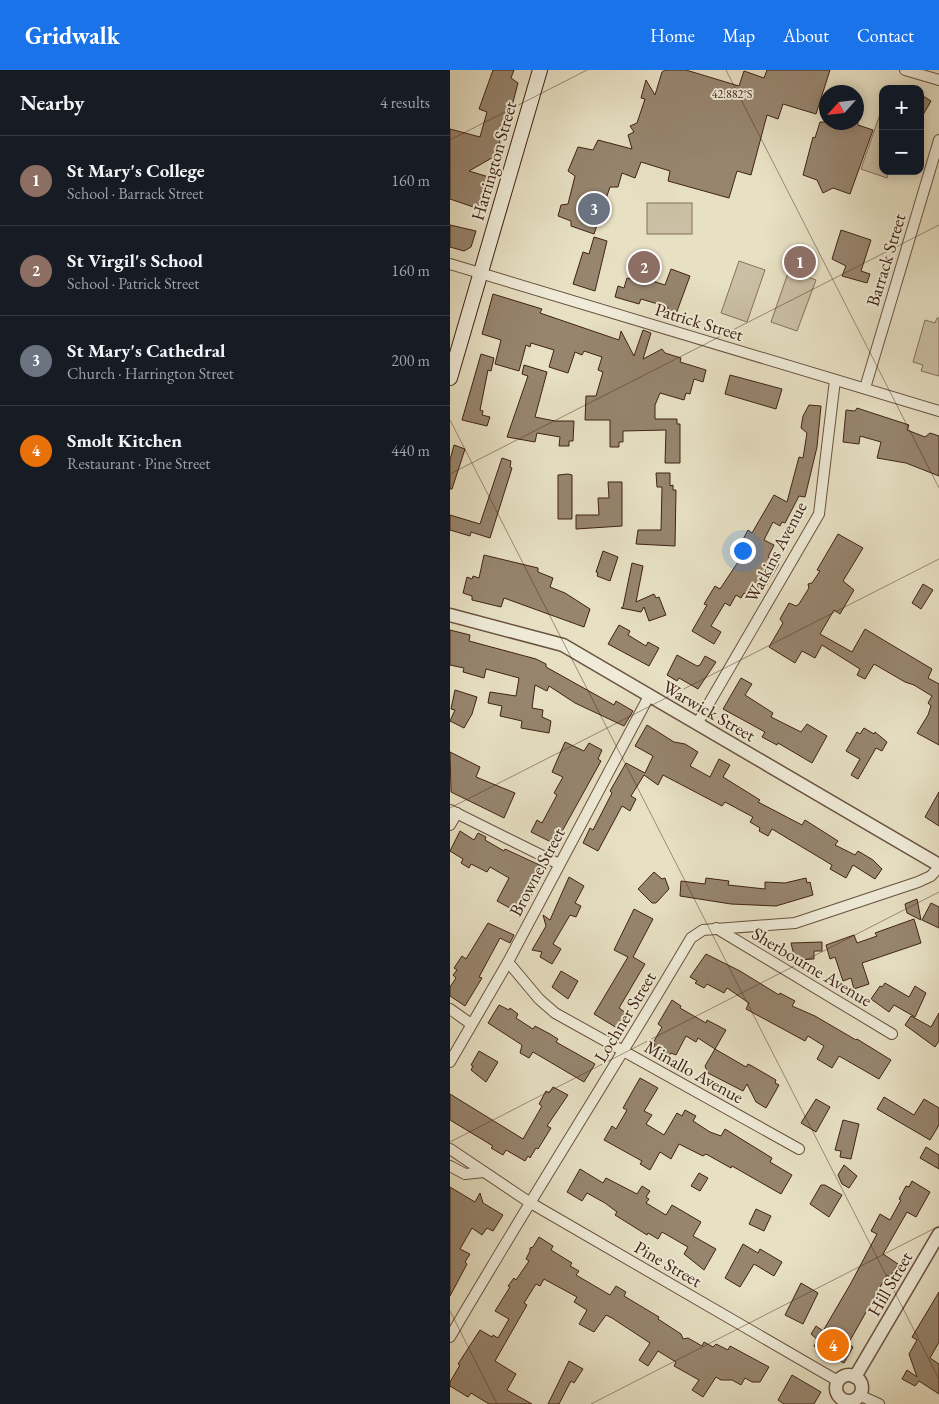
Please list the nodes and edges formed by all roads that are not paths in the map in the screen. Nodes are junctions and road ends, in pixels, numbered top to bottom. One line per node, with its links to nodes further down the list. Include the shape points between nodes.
1 (540, 70): 6 (main road, Harrington Street)
2 (905, 70): 3 (street)
3 (939, 80)
4 (939, 140): 9 (street, Barrack Street)
5 (450, 264): 6 (street, Patrick Street)
6 (480, 273): 7 (main road, Harrington Street); 8 (street, Patrick Street)
7 (450, 378)
8 (835, 380): 9 (street, Patrick Street); 13 (street, Watkins Avenue, via 819,514)
9 (864, 388): 10 (street, Patrick Street)
10 (939, 411)
11 (450, 615): 12 (street, Warwick Street, via 563,645)
12 (649, 696): 13 (street, Warwick Street); 16 (street, Browne Street)
13 (697, 724): 17 (street, Warwick Street)
14 (453, 811): 15 (street); 16 (street)
15 (450, 825)
16 (558, 864): 19 (street, Browne Street)
17 (939, 866): 18 (street, Lochner Street, via 931,876 918,882 813,918 795,923)
18 (716, 928): 22 (street, Sherbourne Avenue); 23 (street, Lochner Street, via 703,930 691,938)
19 (508, 962): 21 (street, Browne Street); 23 (street, Minallo Avenue, via 538,999 555,1013)
20 (450, 1009): 21 (street)
21 (471, 1024): 24 (street, Browne Street)
22 (892, 1034)
23 (623, 1053): 26 (street, Minallo Avenue, via 636,1057); 29 (street, Lochner Street)
24 (450, 1062)
25 (450, 1149): 28 (street, Pine Street)
26 (799, 1149)
27 (450, 1166): 28 (street, via 465,1174)
28 (484, 1172): 29 (street, Pine Street)
29 (529, 1202): 31 (street, Lochner Street); 33 (street, Pine Street)
30 (939, 1234): 32 (street, Hill Street)
31 (450, 1337)
32 (855, 1377): 33 (street, via 844,1376); 34 (street, via 861,1385)
33 (838, 1381): 35 (street)
34 (859, 1395): 35 (street, via 853,1400); 36 (street)
35 (839, 1401)
36 (879, 1404)

